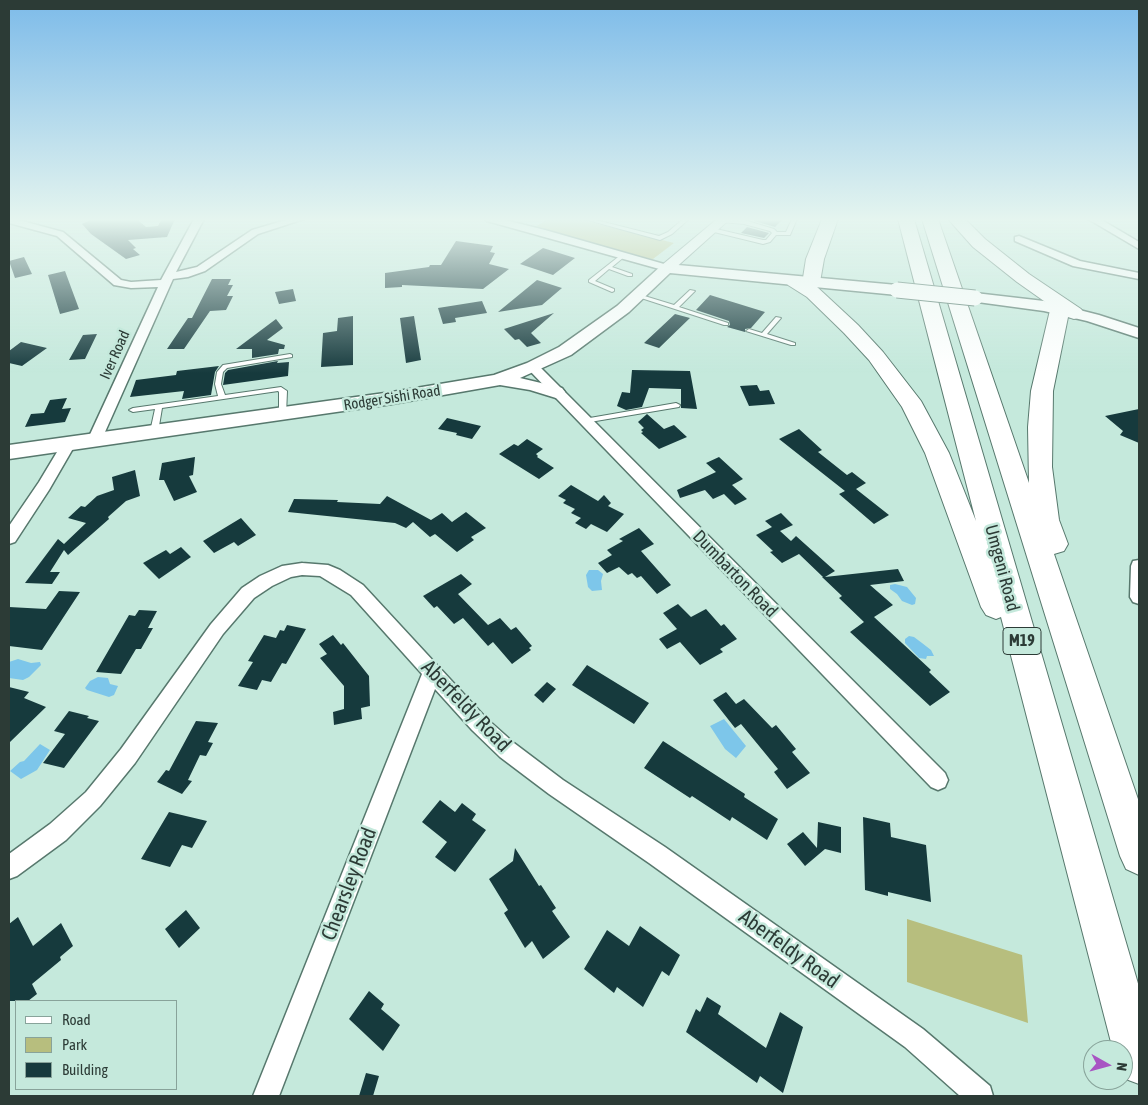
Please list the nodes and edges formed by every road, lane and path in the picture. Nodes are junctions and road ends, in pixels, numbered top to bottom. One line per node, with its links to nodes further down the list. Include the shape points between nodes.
1 (103, 271): 16 (street, via 118,283 131,285)
2 (171, 271): 16 (street, Iver Road)
3 (197, 271): 16 (street)
4 (604, 271): 18 (lane, via 591,282)
5 (618, 271): 13 (lane)
6 (665, 271): 21 (main road, Rodger Sishi Road)
7 (694, 271): 17 (main road)
8 (808, 271): 17 (highway)
9 (920, 271): 48 (highway, Umgeni Road / M19)
10 (947, 271): 51 (highway, M19)
11 (1014, 271): 15 (highway)
12 (1111, 271): 14 (street)
13 (630, 275)
14 (1139, 276)
15 (1023, 278): 23 (highway); 23 (highway, via 1038,295)
16 (167, 279): 41 (street, Iver Road)
17 (802, 281): 20 (highway)
18 (612, 290)
19 (692, 291): 22 (lane)
20 (830, 294): 23 (main road, bridge, via 897,290); 48 (highway, via 913,406 937,453)
21 (638, 296): 22 (lane); 31 (main road, Rodger Sishi Road, via 565,351)
22 (675, 308): 25 (lane)
23 (1059, 309): 27 (main road); 50 (highway, via 1042,391 1040,467 1046,520)
24 (778, 318): 28 (lane)
25 (726, 324)
26 (749, 331): 28 (lane)
27 (1139, 333)
28 (763, 335): 29 (lane)
29 (793, 344)
30 (290, 356): 34 (lane, via 225,366 218,384)
31 (533, 367): 32 (main road, Rodger Sishi Road); 33 (street, Dumbarton Road)
32 (498, 380): 33 (main road); 38 (main road, Rodger Sishi Road)
33 (556, 392): 39 (street, Dumbarton Road)
34 (222, 397): 36 (lane); 38 (lane, via 281,389)
35 (676, 406): 39 (lane)
36 (159, 407): 37 (lane); 40 (lane)
37 (133, 410)
38 (283, 414): 40 (main road, Rodger Sishi Road)
39 (584, 421): 49 (street, Dumbarton Road)
40 (154, 432): 41 (main road, Rodger Sishi Road)
41 (94, 441): 42 (main road, Rodger Sishi Road)
42 (68, 445): 43 (main road, Rodger Sishi Road); 44 (street)
43 (9, 452)
44 (9, 538)
45 (1139, 566): 46 (street)
46 (1139, 597)
47 (432, 671): 52 (street, Aberfeldy Road, via 346,582 322,570 288,571 277,575 231,610 128,756 93,799 58,832); 54 (street, Chearsley Road); 55 (street, Aberfeldy Road, via 479,724 514,755 914,1038)
48 (1059, 775): 53 (highway, Umgeni Road / M19)
49 (938, 780)
50 (1139, 830)
51 (1139, 856)
52 (9, 868)
53 (1139, 1062)
54 (266, 1096)
55 (980, 1096)

